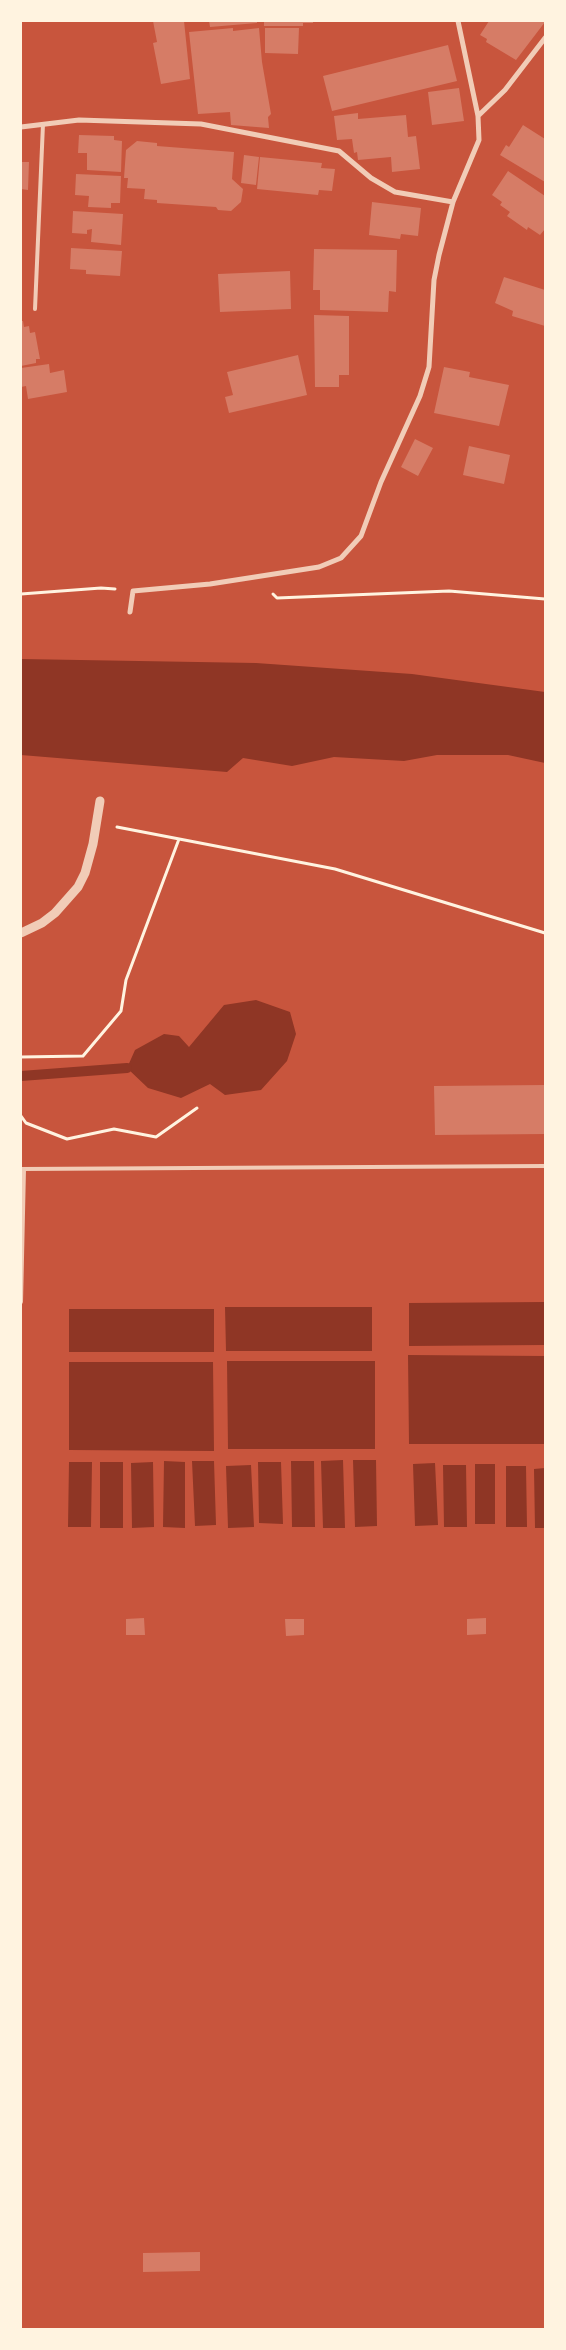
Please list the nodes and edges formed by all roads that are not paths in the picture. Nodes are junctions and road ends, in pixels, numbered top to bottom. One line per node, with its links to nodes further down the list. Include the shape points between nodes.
1 (458, 21): 3 (street)
2 (545, 38): 3 (street, via 504,90)
3 (478, 116): 6 (street, via 479,140)
4 (43, 124): 5 (street); 6 (street, via 79,120 201,124 339,152 370,178 395,192); 7 (lane)
5 (21, 127)
6 (453, 202): 8 (street, via 434,280 429,367 361,536 341,558 330,564 210,584 133,590)
7 (35, 309)
8 (130, 612)
9 (100, 801): 10 (street, via 85,873 78,887 55,913)
10 (21, 933)
11 (545, 1166): 12 (lane)
12 (22, 1169): 13 (lane)
13 (21, 1302)

